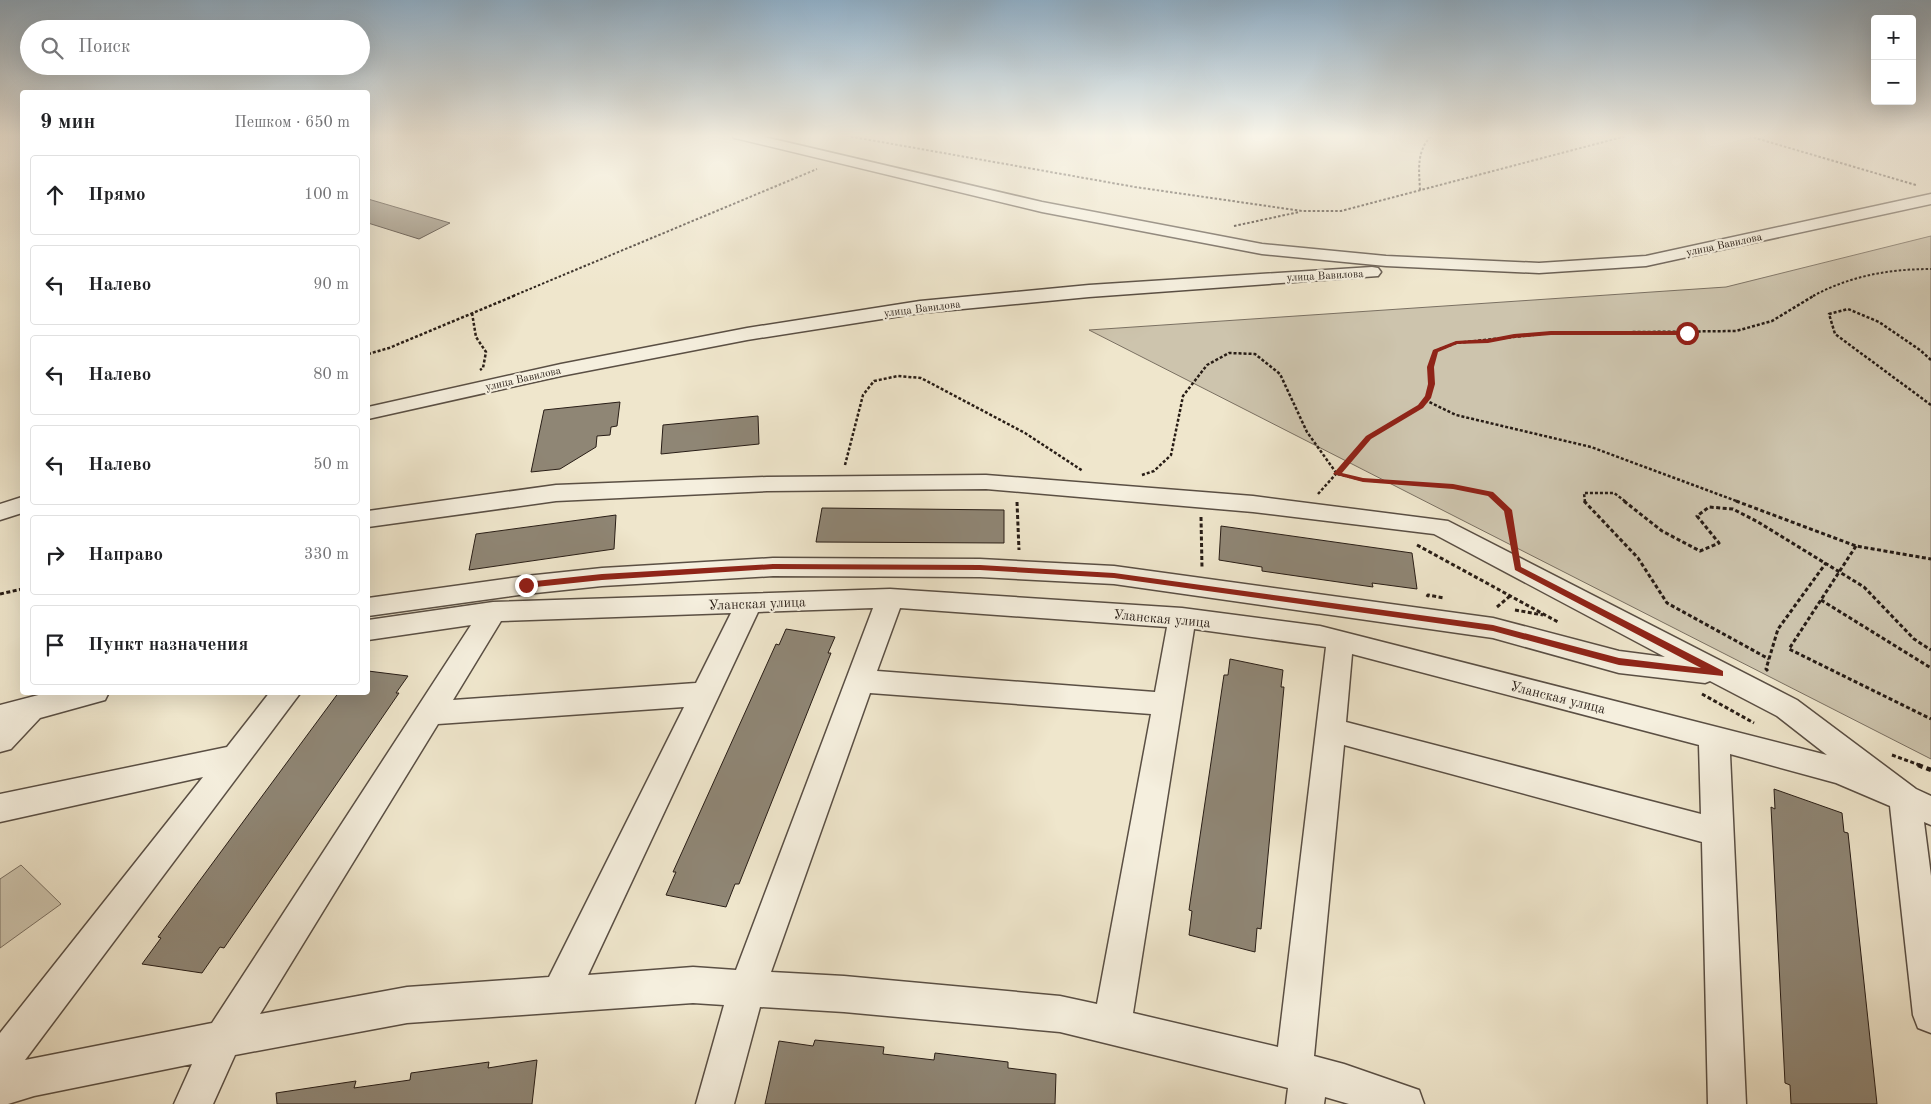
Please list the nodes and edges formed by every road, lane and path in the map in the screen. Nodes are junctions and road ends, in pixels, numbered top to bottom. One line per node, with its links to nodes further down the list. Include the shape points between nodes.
1 (775, 187): 13 (path)
2 (959, 187): 10 (street, улица Вавилова)
3 (1132, 187): 9 (path)
4 (1420, 187): 7 (path)
5 (1433, 187): 7 (path)
6 (1906, 187): 8 (path)
7 (1420, 190): 9 (path, via 1342,210)
8 (1926, 193): 11 (street, улица Вавилова, via 1646,261 1539,268)
9 (1302, 211): 10 (path)
10 (1190, 235): 11 (street, улица Вавилова, via 1262,249 1386,261)
11 (1485, 265): 19 (street, улица Вавилова, via 1147,287 920,308 738,336 561,370)
12 (1931, 269): 17 (path, via 1870,273 1807,299 1776,320 1736,331 1551,333 1456,343 1436,351 1431,367 1432,384)
13 (472, 313): 14 (path); 16 (path, via 476,337 486,352 483,368)
14 (370, 353)
15 (1931, 360): 18 (path, via 1879,322 1848,309 1829,314 1835,334)
16 (474, 373)
17 (1426, 400): 21 (path, via 1368,438); 31 (path, via 1456,415 1591,447)
18 (1931, 405)
19 (370, 414)
20 (1085, 472): 23 (path, via 1026,433 921,378 898,376 874,381 863,395)
21 (1337, 474): 22 (path, via 1307,432 1280,374 1255,354 1229,353 1207,366 1183,396 1171,455 1154,471); 26 (path); 34 (path, via 1363,480 1453,487 1491,494 1508,510)
22 (1140, 476)
23 (840, 483): 26 (street, via 986,482); 29 (street, via 556,492)
24 (1016, 496): 35 (path)
25 (20, 507): 27 (street)
26 (1303, 510): 34 (street, via 1439,527)
27 (0, 512)
28 (1201, 512): 37 (path)
29 (370, 519)
30 (1410, 541): 40 (path)
31 (1856, 546): 32 (path); 36 (path)
32 (1931, 558)
33 (1826, 563): 36 (path); 52 (path, via 1778,629); 52 (path, via 1733,509 1709,507 1697,516 1719,543 1700,551 1662,531 1614,493 1584,493 1584,501 1638,558 1667,603)
34 (1518, 568): 54 (street)
35 (1020, 570): 37 (street, via 1114,576); 44 (street, via 773,566 602,577)
36 (1840, 572): 42 (path); 51 (path, via 1864,587 1914,639)
37 (1201, 588): 54 (street, via 1493,628 1619,662)
38 (20, 589): 39 (path)
39 (0, 594)
40 (1511, 596): 45 (path); 48 (path)
41 (890, 598): 43 (street, Уланская улица); 47 (street, Уланская улица); 56 (street)
42 (1821, 600): 53 (path); 65 (path, via 1789,650)
43 (749, 603): 46 (street, Уланская улица); 57 (street)
44 (370, 607)
45 (1497, 607)
46 (493, 612): 49 (street, Уланская улица); 63 (street)
47 (1182, 618): 50 (street, Уланская улица, via 1320,636); 61 (street)
48 (1562, 624)
49 (370, 630)
50 (1340, 642): 67 (street); 68 (street, Уланская улица)
51 (1931, 650)
52 (1769, 659): 55 (path, via 1766,669)
53 (1931, 668)
54 (1720, 673): 73 (street, via 1787,708)
55 (1772, 676)
56 (860, 682): 61 (street); 77 (street)
57 (705, 694): 63 (street); 78 (street)
58 (1701, 694): 66 (path)
59 (83, 695): 62 (street)
60 (285, 695): 71 (street)
61 (1167, 704): 80 (street)
62 (31, 708): 64 (street); 69 (street)
63 (429, 713): 81 (street)
64 (0, 717)
65 (1931, 719)
66 (1760, 726)
67 (1331, 730): 75 (street); 83 (street)
68 (1714, 738): 73 (street, Уланская улица, via 1842,772); 75 (street)
69 (0, 740)
70 (1887, 753): 72 (path)
71 (237, 757): 74 (street); 82 (street)
72 (1931, 770)
73 (1918, 804): 76 (street)
74 (0, 808)
75 (1717, 832): 88 (street)
76 (1924, 909): 79 (street)
77 (747, 988): 78 (street, via 693,985); 80 (street, via 1060,1014); 86 (street)
78 (560, 994): 81 (street, via 407,1005)
79 (1931, 1014)
80 (1112, 1026): 83 (street)
81 (223, 1039): 84 (street, via 34,1077); 85 (street)
82 (0, 1063)
83 (1302, 1083): 87 (street, via 1344,1083)
84 (0, 1087)
85 (193, 1104)
86 (716, 1104)
87 (1405, 1104)
88 (1727, 1104)

